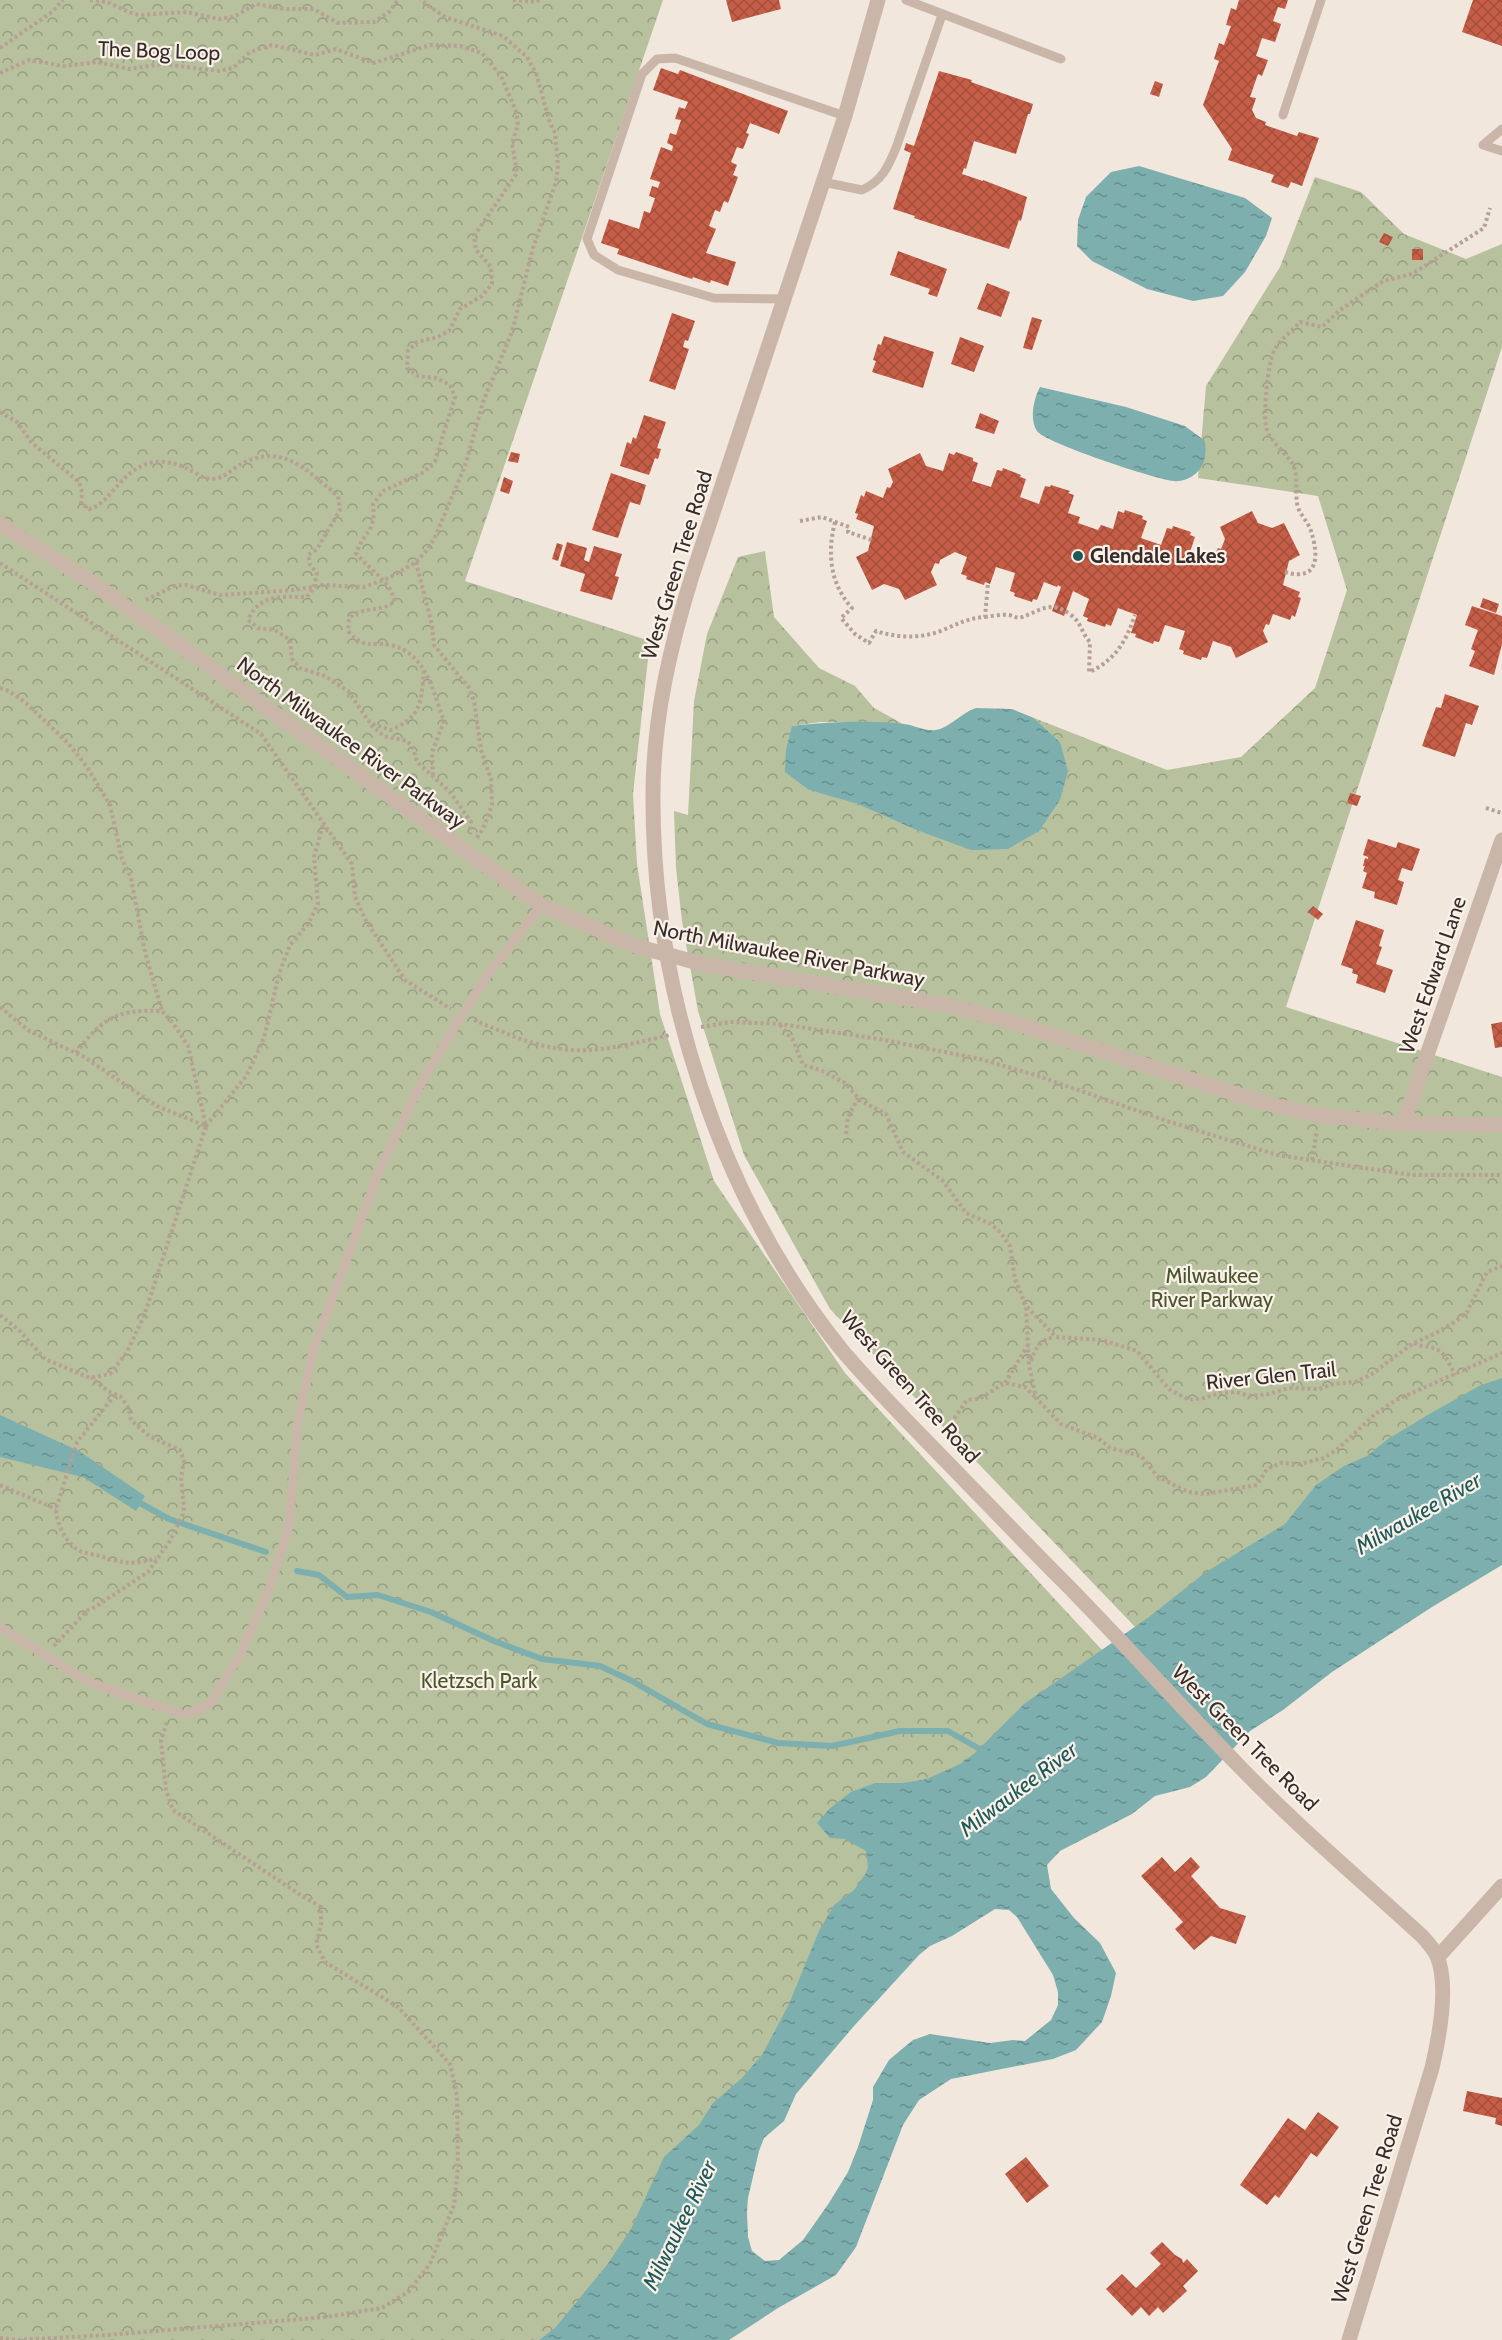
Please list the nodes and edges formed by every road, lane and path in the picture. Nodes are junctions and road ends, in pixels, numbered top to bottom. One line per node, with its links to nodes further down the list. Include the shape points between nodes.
1 (63, 0): 11 (path)
2 (90, 0): 3 (path, The Bog Loop, via 140,15 187,12 219,19 233,17 255,4 314,9 338,23 374,22)
3 (398, 0)
4 (420, 0): 26 (path, via 445,17 503,36 527,57 555,133 558,166 512,332 483,402 465,466 435,537)
5 (513, 0): 6 (path)
6 (539, 0)
7 (878, 0): 15 (street, West Green Tree Road)
8 (906, 0): 10 (lane)
9 (1321, 0): 14 (lane)
10 (942, 15): 12 (lane); 18 (lane, via 889,166 880,179 862,190)
11 (0, 48)
12 (1061, 59)
13 (0, 73): 29 (path, The Bog Loop, via 29,60 63,66 98,62 129,69 162,64 219,71 233,68 250,52 272,45 315,55 336,49 374,63 430,45 460,46 482,53 501,76 516,111 518,125 512,143 517,173 474,236 476,250 491,267 492,284 482,296 459,309 449,331 417,342 408,351 407,368 418,376 450,385 455,397 435,460 424,472 383,491 373,504 372,529 356,553)
14 (1283, 115)
15 (845, 116): 18 (street, West Green Tree Road); 20 (lane, via 675,58 657,59 642,74 587,239 594,255 618,270 714,298)
16 (1502, 129): 17 (lane, via 1483,145)
17 (1502, 151)
18 (823, 182): 20 (street, West Green Tree Road)
19 (1490, 208): 28 (path, via 1484,228 1412,274 1383,281 1322,327 1300,322 1275,349 1269,372 1267,430 1292,463 1297,505 1311,530 1316,558 1305,574)
20 (784, 299): 45 (street, West Green Tree Road, via 688,586 665,678 653,793 657,891)
21 (0, 412): 31 (path, via 17,422 32,442 79,482 81,504 90,509 98,506 124,476 147,463 171,462 205,478 221,479 252,458 274,455 300,465 338,496 340,510 317,549 308,555 317,573)
22 (800, 521): 23 (path, via 822,517)
23 (835, 522): 25 (path); 34 (path, via 831,562 839,592 852,608 842,618 869,643 876,631 910,637)
24 (0, 524): 32 (street, North Milwaukee River Parkway)
25 (872, 540)
26 (416, 562): 29 (path); 43 (path, via 434,645 469,688 491,779 492,805 483,829)
27 (0, 563): 41 (path, via 261,734)
28 (1285, 572)
29 (384, 580): 31 (path, via 364,587); 35 (path, via 395,601 388,607 359,610 349,618 348,631 358,642 389,645 408,652)
30 (988, 584): 34 (path)
31 (314, 586): 32 (path, via 220,595 186,585 174,586 150,597); 37 (path, via 307,597 266,599 254,608 249,620 258,628 275,630 290,639 292,659 300,668 326,676 348,691)
32 (133, 612): 43 (street, North Milwaukee River Parkway)
33 (1136, 615): 34 (path, via 1118,653 1089,672 1090,642 1078,620 1066,612 1045,607 1023,617)
34 (985, 617)
35 (424, 668): 37 (path, via 414,717 391,730); 38 (path, via 444,721 432,752)
36 (0, 688): 48 (path, via 26,703 68,743 110,804)
37 (370, 723): 38 (path, via 384,736 407,741 417,762)
38 (433, 776): 43 (path, via 471,822)
39 (1486, 808): 40 (path)
40 (1502, 813)
41 (323, 825): 47 (path, via 352,864 355,897 405,980); 58 (path, via 314,857 318,904 308,924 290,945 264,1038 247,1075)
42 (1502, 840): 56 (street, West Edward Lane)
43 (467, 852): 44 (street, North Milwaukee River Parkway)
44 (541, 906): 45 (street, North Milwaukee River Parkway); 81 (lane, via 462,1014 419,1087 379,1171 313,1351 298,1420 289,1526 270,1587 240,1655 210,1704 184,1715)
45 (667, 956): 55 (street, North Milwaukee River Parkway, via 946,1005 1015,1023 1264,1103); 83 (street, West Green Tree Road, via 682,1032 723,1144 757,1219 791,1278 840,1347 890,1404 1243,1770 1423,1937)
46 (0, 1007): 53 (path, via 28,1030)
47 (451, 1009)
48 (162, 1011): 53 (path, via 115,1015 91,1034); 58 (path, via 188,1046)
49 (474, 1020): 52 (path, via 520,1039 570,1050)
50 (780, 1024): 51 (path, via 731,1022); 54 (path, via 793,1040 803,1065 845,1083); 60 (path, via 980,1059 1232,1142)
51 (704, 1027)
52 (662, 1037)
53 (76, 1053): 58 (path, via 156,1106)
54 (858, 1098): 59 (path, via 848,1117); 63 (path, via 886,1114 903,1152 943,1181 966,1213 1001,1233 1010,1246 1015,1279)
55 (1320, 1115): 56 (street, North Milwaukee River Parkway); 60 (path)
56 (1403, 1124): 57 (street, North Milwaukee River Parkway)
57 (1502, 1125)
58 (206, 1126): 71 (path, via 144,1316 127,1352 110,1374)
59 (846, 1134)
60 (1312, 1160): 61 (path, via 1412,1175)
61 (1502, 1175)
62 (1502, 1266): 66 (path, River Glen Trail, via 1487,1272 1467,1312)
63 (1026, 1306): 65 (path); 67 (path)
64 (0, 1315): 71 (path, via 45,1359)
65 (1056, 1337): 66 (path, River Glen Trail, via 1102,1340 1137,1352 1169,1389 1189,1400 1220,1393 1250,1396 1355,1382 1383,1367); 69 (path, via 1042,1341)
66 (1413, 1343): 70 (path, via 1439,1350)
67 (1028, 1345): 69 (path); 72 (path)
68 (1502, 1353): 70 (path)
69 (1029, 1365): 74 (path)
70 (1455, 1375): 74 (path, via 1396,1400 1324,1458 1300,1464 1281,1463 1267,1469 1257,1485 1206,1494 1172,1485 1158,1477 1141,1456 1110,1448 1098,1437 1061,1424)
71 (90, 1378): 73 (path)
72 (1005, 1383): 74 (path, via 1025,1387); 75 (path, via 979,1399 967,1400)
73 (115, 1395): 77 (path, via 76,1442); 78 (path, via 128,1407 138,1428 180,1450 184,1461 183,1514)
74 (1036, 1398)
75 (944, 1433)
76 (0, 1485): 77 (path)
77 (56, 1509): 78 (path, via 61,1530 84,1553 130,1564)
78 (157, 1558): 80 (path, via 138,1580 88,1610)
79 (0, 1627): 80 (lane)
80 (45, 1655): 81 (lane, via 88,1682)
81 (171, 1711): 84 (path, via 160,1741 166,1790 173,1810 321,1907 316,1944 325,1962 398,2007 450,2064 458,2119 454,2205 430,2264 408,2292 382,2308 326,2317 108,2335)
82 (1502, 1886): 83 (street)
83 (1438, 1958): 85 (street, West Green Tree Road, via 1442,2000 1432,2068)
84 (0, 2338)
85 (1349, 2340)

